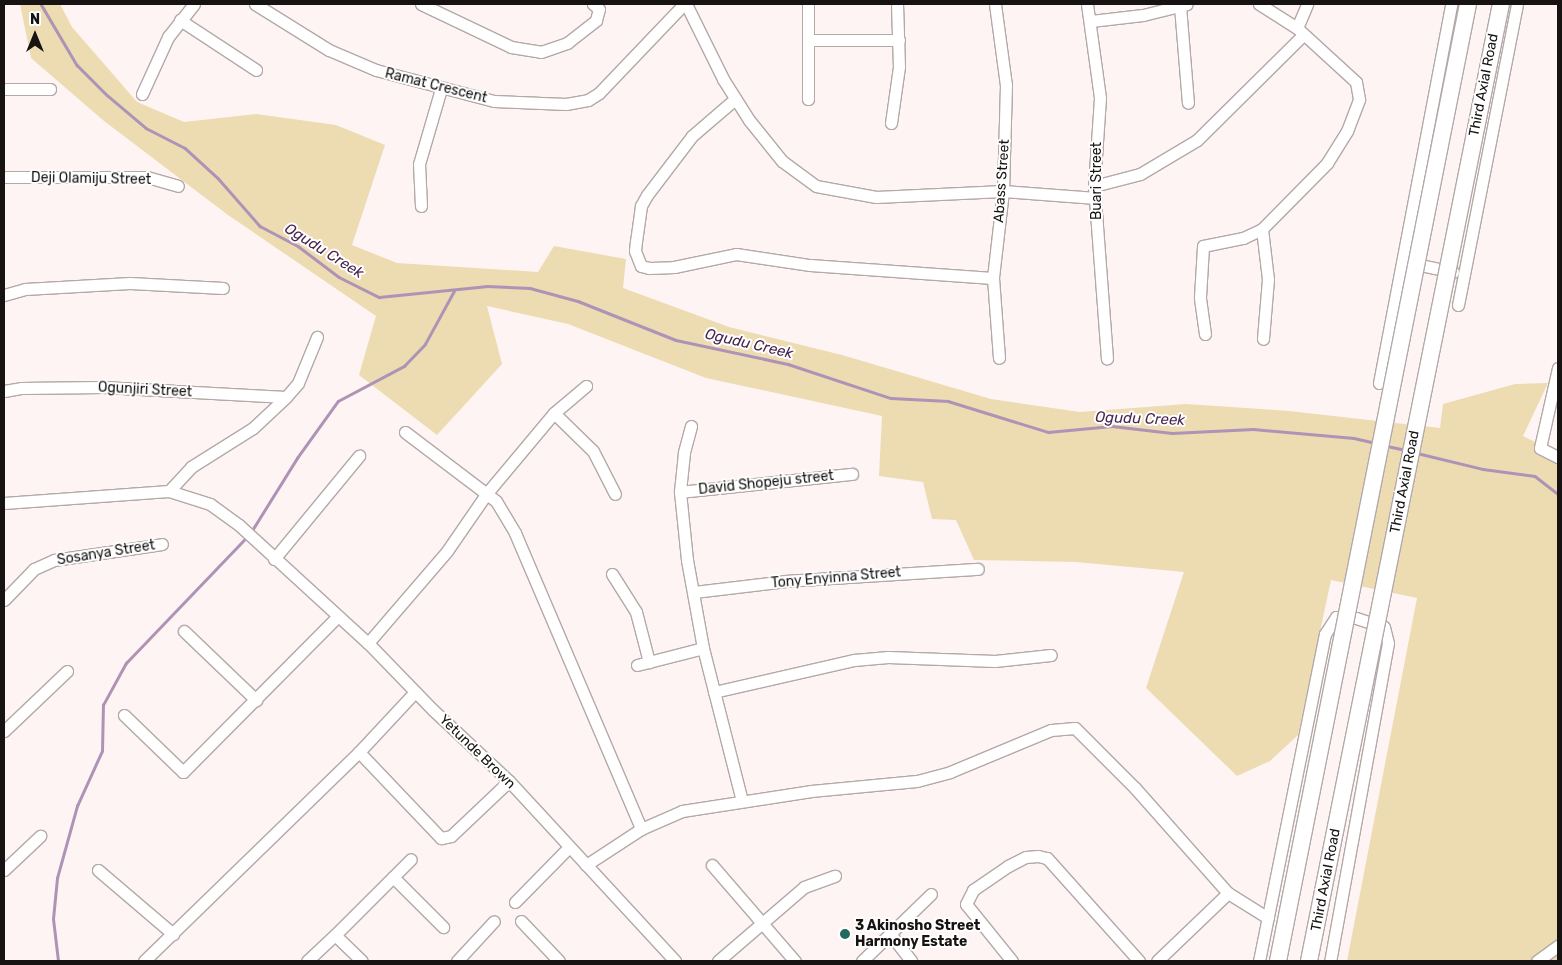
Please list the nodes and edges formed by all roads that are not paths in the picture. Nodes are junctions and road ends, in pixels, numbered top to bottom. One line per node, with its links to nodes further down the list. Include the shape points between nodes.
1 (194, 4): 17 (street)
2 (255, 4): 25 (street, Ramat Crescent, via 353,61)
3 (421, 4): 4 (street, via 511,47 541,52 567,43 583,32 599,14 599,9)
4 (593, 4)
5 (685, 4): 25 (street, Ramat Crescent, via 600,93 588,100 566,104 494,100); 27 (street)
6 (808, 4): 20 (street)
7 (898, 4): 21 (street)
8 (995, 4): 33 (street, Abass Street, via 1006,85)
9 (1088, 4): 18 (street, Buari Street)
10 (1259, 4): 19 (street)
11 (1306, 4): 19 (street)
12 (1451, 4): 37 (street)
13 (1468, 4): 122 (highway, bridge)
14 (1501, 4): 123 (highway, Third Axial Road, bridge)
15 (1517, 4): 38 (street)
16 (1183, 5): 18 (street, via 1143,15); 29 (street)
17 (180, 20): 22 (street); 26 (street, via 155,62)
18 (1091, 20): 34 (street, Buari Street, via 1100,98)
19 (1300, 31): 34 (street, via 1197,140 1140,174); 36 (street, via 1356,82 1360,99 1347,131 1327,163)
20 (809, 40): 21 (street); 28 (street)
21 (898, 40): 30 (street, via 899,67)
22 (256, 70)
23 (4, 89): 24 (street)
24 (50, 89)
25 (442, 89): 35 (street, via 419,164)
26 (142, 94)
27 (735, 99): 33 (street, via 782,161 816,186 855,195 907,198); 39 (street, via 697,130 647,195 641,206 635,251 641,266 674,267 736,254 810,265)
28 (808, 100)
29 (1188, 102)
30 (891, 122)
31 (4, 177): 32 (street, Deji Olamiju Street, via 147,177)
32 (178, 186)
33 (1003, 192): 34 (street); 39 (street, Abass Street)
34 (1095, 192): 47 (street, Buari Street)
35 (421, 206)
36 (1262, 229): 43 (street, via 1243,238 1203,246 1200,297); 45 (street, via 1268,266)
37 (1402, 259): 38 (street, via 1437,271); 49 (street)
38 (1465, 270): 42 (street)
39 (993, 278): 46 (street, Abass Street)
40 (224, 288): 41 (street, via 130,283 25,289)
41 (4, 295)
42 (1458, 305)
43 (1204, 334)
44 (317, 337): 52 (street, via 298,383)
45 (1263, 339)
46 (999, 358)
47 (1107, 360)
48 (1558, 368): 57 (street, via 1540,448)
49 (1379, 383)
50 (586, 386): 53 (street)
51 (4, 392): 52 (street, Ogunjiri Street, via 22,388 103,387)
52 (286, 397): 59 (street, via 253,428 191,467)
53 (554, 413): 61 (street); 62 (street, via 597,457)
54 (691, 426): 60 (street)
55 (405, 432): 61 (street)
56 (359, 456): 65 (street)
57 (1558, 457)
58 (852, 474): 60 (street, David Shopeju street)
59 (169, 491): 63 (street); 65 (street, Yetunde Brown, via 210,504 239,525)
60 (680, 492): 68 (street)
61 (487, 493): 72 (street, via 447,551); 86 (street, via 496,501 515,533)
62 (615, 494)
63 (4, 503)
64 (162, 544): 69 (street, Sosanya Street, via 54,560 34,569)
65 (272, 556): 70 (street, Yetunde Brown)
66 (978, 569): 68 (street, Tony Enyinna Street, via 786,580)
67 (612, 574): 75 (street, via 636,612)
68 (694, 592): 73 (street)
69 (4, 600)
70 (336, 617): 72 (street, Yetunde Brown); 80 (street)
71 (184, 630): 80 (street)
72 (368, 643): 78 (street, Yetunde Brown)
73 (703, 648): 75 (street); 79 (street)
74 (1051, 655): 79 (street, via 995,661 888,657 854,660)
75 (650, 662): 76 (street)
76 (637, 666)
77 (67, 671): 82 (street)
78 (415, 692): 83 (street); 84 (street, Yetunde Brown)
79 (714, 692): 85 (street)
80 (256, 700): 81 (street, via 183,772)
81 (124, 715)
82 (4, 731)
83 (359, 752): 84 (street, via 441,838 451,836); 104 (street)
84 (509, 781): 88 (street, Yetunde Brown)
85 (742, 801): 86 (street, via 682,811); 96 (street, via 917,781 950,772 1064,727 1076,728 1135,788)
86 (641, 829): 90 (street)
87 (40, 836): 92 (street)
88 (569, 847): 90 (street, Yetunde Brown); 98 (street)
89 (411, 859): 95 (street)
90 (586, 864): 113 (street, Yetunde Brown)
91 (712, 865): 102 (street)
92 (4, 870)
93 (98, 870): 104 (street)
94 (836, 876): 102 (street, via 804,887)
95 (394, 877): 103 (street); 105 (street)
96 (1228, 893): 99 (street); 120 (street)
97 (931, 894): 106 (street)
98 (515, 902)
99 (1268, 918): 121 (street); 124 (street, via 1325,634 1336,617 1372,621 1384,627 1388,643)
100 (494, 921): 111 (street)
101 (521, 922): 112 (street)
102 (761, 922): 114 (street); 115 (street)
103 (443, 927)
104 (174, 934): 108 (street)
105 (335, 935): 109 (street); 110 (street)
106 (891, 935): 116 (street); 117 (street)
107 (1558, 946): 125 (street)
108 (144, 961)
109 (306, 961)
110 (362, 961)
111 (457, 961)
112 (559, 961)
113 (675, 961)
114 (718, 961)
115 (796, 961)
116 (862, 961)
117 (911, 961)
118 (1012, 961): 119 (street, via 966,904 973,890 1008,866 1026,857 1038,856 1047,858)
119 (1139, 961)
120 (1157, 961)
121 (1259, 961)
122 (1278, 961)
123 (1309, 961)
124 (1330, 961)
125 (1536, 961)

